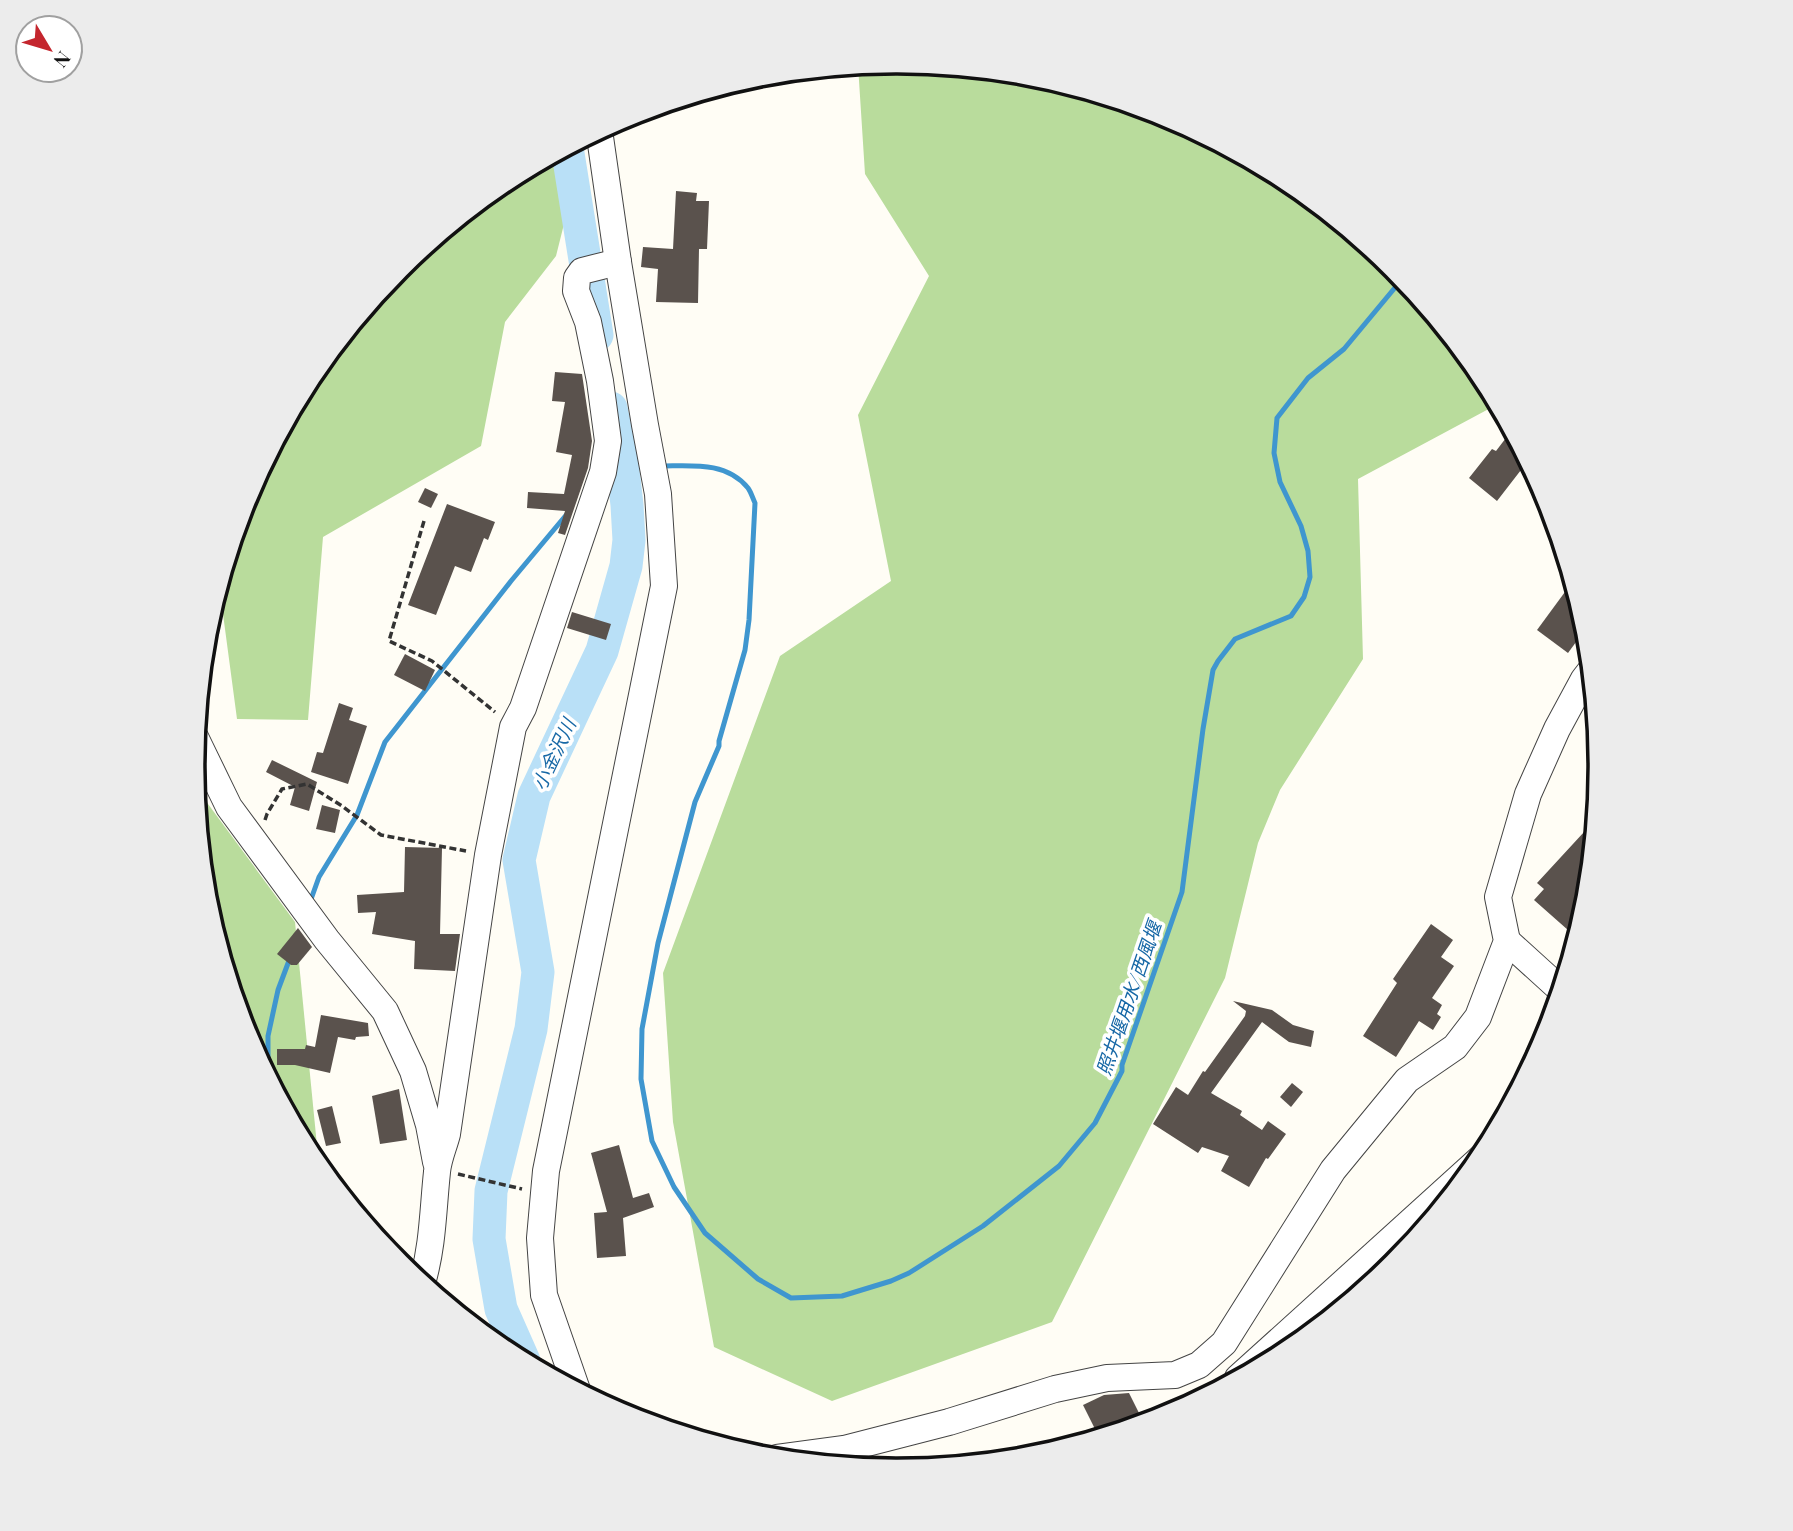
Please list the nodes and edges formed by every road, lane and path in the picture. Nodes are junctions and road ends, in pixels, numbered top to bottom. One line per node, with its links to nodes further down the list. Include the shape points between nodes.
1 (600, 140): 2 (street)
2 (618, 262): 5 (street, via 583,271 577,278 608,441 603,472); 17 (street, via 658,494 664,586 546,1171 540,1238 544,1295)
3 (424, 521): 5 (path, via 389,641 432,661)
4 (1583, 680): 9 (street, via 1528,794 1498,897)
5 (513, 727): 8 (street)
6 (205, 758): 7 (street, via 229,807)
7 (258, 845): 8 (path, via 267,814 282,789 307,784 381,835); 11 (street, via 385,1011 413,1071)
8 (488, 855): 11 (street, via 447,1134)
9 (1507, 941): 10 (street); 18 (street, via 1478,1017 1455,1047 1406,1080 1333,1170 1240,1321 1199,1365 1175,1375 1107,1378 1068,1386 949,1422)
10 (1553, 983)
11 (437, 1169): 15 (street)
12 (475, 1178): 13 (path)
13 (518, 1188)
14 (1437, 1198): 16 (street)
15 (425, 1272)
16 (1274, 1345)
17 (572, 1377)
18 (815, 1453)

